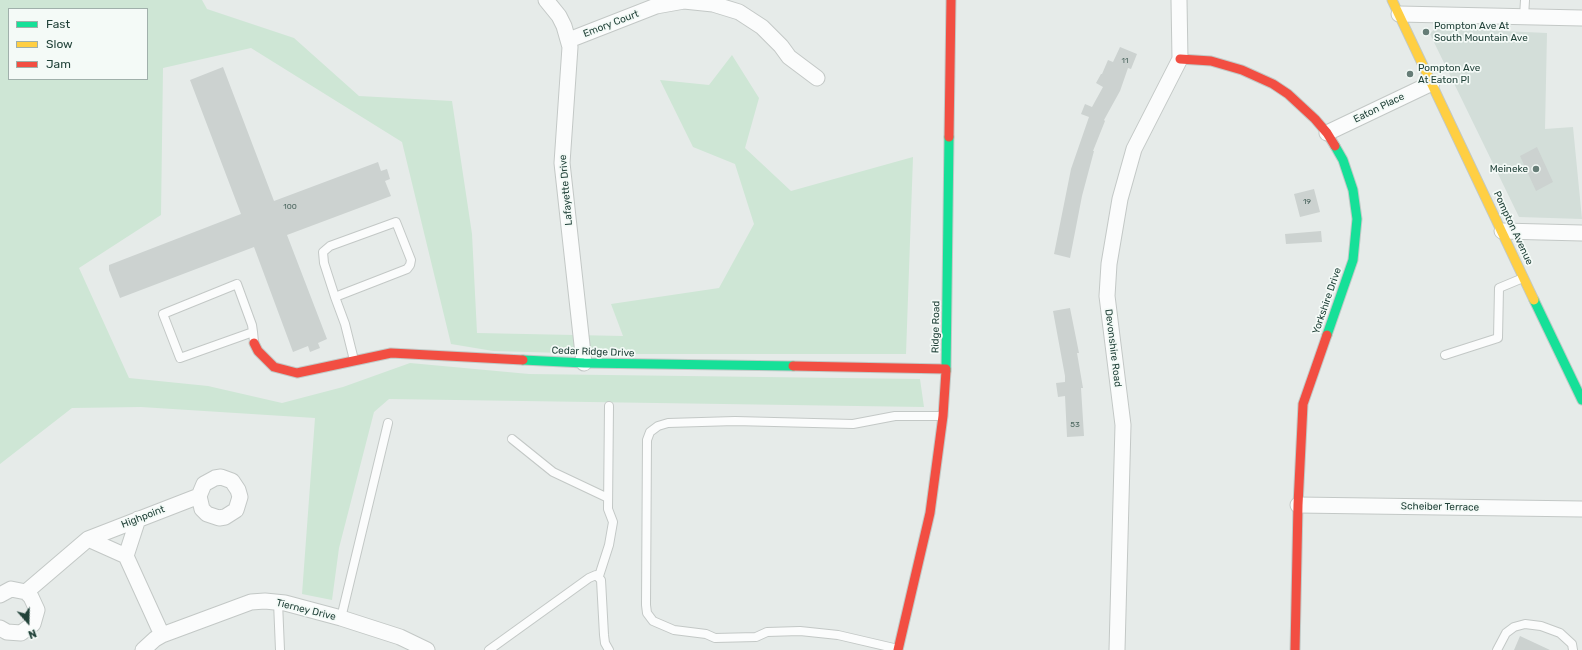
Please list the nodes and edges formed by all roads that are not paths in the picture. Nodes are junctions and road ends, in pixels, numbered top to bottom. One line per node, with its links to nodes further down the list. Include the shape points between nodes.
1 (546, 0): 9 (street, Lafayette Drive, via 559,16)
2 (951, 0): 23 (street, Ridge Road)
3 (1179, 0): 10 (street)
4 (1392, 0): 6 (street, Pompton Avenue)
5 (1525, 0): 7 (lane)
6 (1399, 14): 7 (street); 12 (street, Pompton Avenue)
7 (1524, 17): 8 (street)
8 (1582, 18)
9 (569, 40): 11 (street, Emory Court, via 656,6 684,2 713,4 751,19 772,36 788,57); 22 (street, Lafayette Drive, via 570,58 562,163)
10 (1180, 59): 13 (street, Yorkshire Drive, via 1211,61 1272,84 1297,102); 50 (street, Devonshire Road, via 1134,149 1120,200 1109,264 1107,296 1123,425)
11 (817, 78)
12 (1432, 83): 13 (street, Eaton Place); 14 (street, Pompton Avenue)
13 (1327, 133): 31 (street, Yorkshire Drive, via 1349,175 1356,205 1357,233 1353,260 1304,404)
14 (1502, 231): 15 (street); 16 (street, Pompton Avenue)
15 (1582, 234)
16 (1524, 277): 20 (lane, via 1499,288 1498,338); 24 (street, Pompton Avenue)
17 (335, 297): 17 (lane, via 407,269 411,260 396,222 325,249 324,263); 21 (lane)
18 (253, 332): 18 (lane, via 237,284 163,314 180,358); 19 (lane)
19 (254, 343): 21 (street, Cedar Ridge Drive, via 258,351 274,367 297,373)
20 (1445, 355)
21 (354, 361): 22 (street, Cedar Ridge Drive, via 391,354)
22 (584, 363): 23 (street, Cedar Ridge Drive)
23 (946, 369): 26 (street, Ridge Road)
24 (1582, 400)
25 (609, 406): 30 (lane)
26 (943, 416): 44 (street, Ridge Road, via 930,513); 44 (lane, via 895,416 853,424 735,421 668,423 650,432 647,440 646,605 647,613 653,621 674,630 706,634 715,638 756,637 767,632 800,631 838,635)
27 (388, 423): 40 (lane)
28 (512, 439): 30 (lane, via 553,472)
29 (199, 496): 33 (street, Highpoint)
30 (608, 498): 36 (lane, via 608,509 613,522)
31 (1298, 505): 32 (street, Scheiber Terrace); 51 (street, Yorkshire Drive)
32 (1582, 509)
33 (138, 519): 34 (street, Highpoint); 35 (street)
34 (88, 538): 35 (street); 37 (street, Highpoint)
35 (126, 556): 42 (street)
36 (599, 576): 48 (lane, via 589,578); 49 (lane, via 605,643)
37 (26, 592): 38 (street, via 11,589); 41 (street, via 37,610 33,624 28,629 14,634)
38 (0, 595)
39 (278, 602): 40 (street, Tierney Drive); 42 (street, Tierney Drive, via 251,602); 46 (lane)
40 (341, 618): 43 (street, Tierney Drive)
41 (0, 628)
42 (162, 634): 45 (street, Tierney Drive)
43 (408, 645): 47 (street, Tierney Drive)
44 (898, 649)
45 (143, 650)
46 (280, 650)
47 (427, 650)
48 (489, 650)
49 (609, 650)
50 (1117, 650)
51 (1295, 650)
52 (1496, 650): 53 (lane, via 1506,633 1525,624 1541,626 1560,633 1572,644)
53 (1573, 650)

